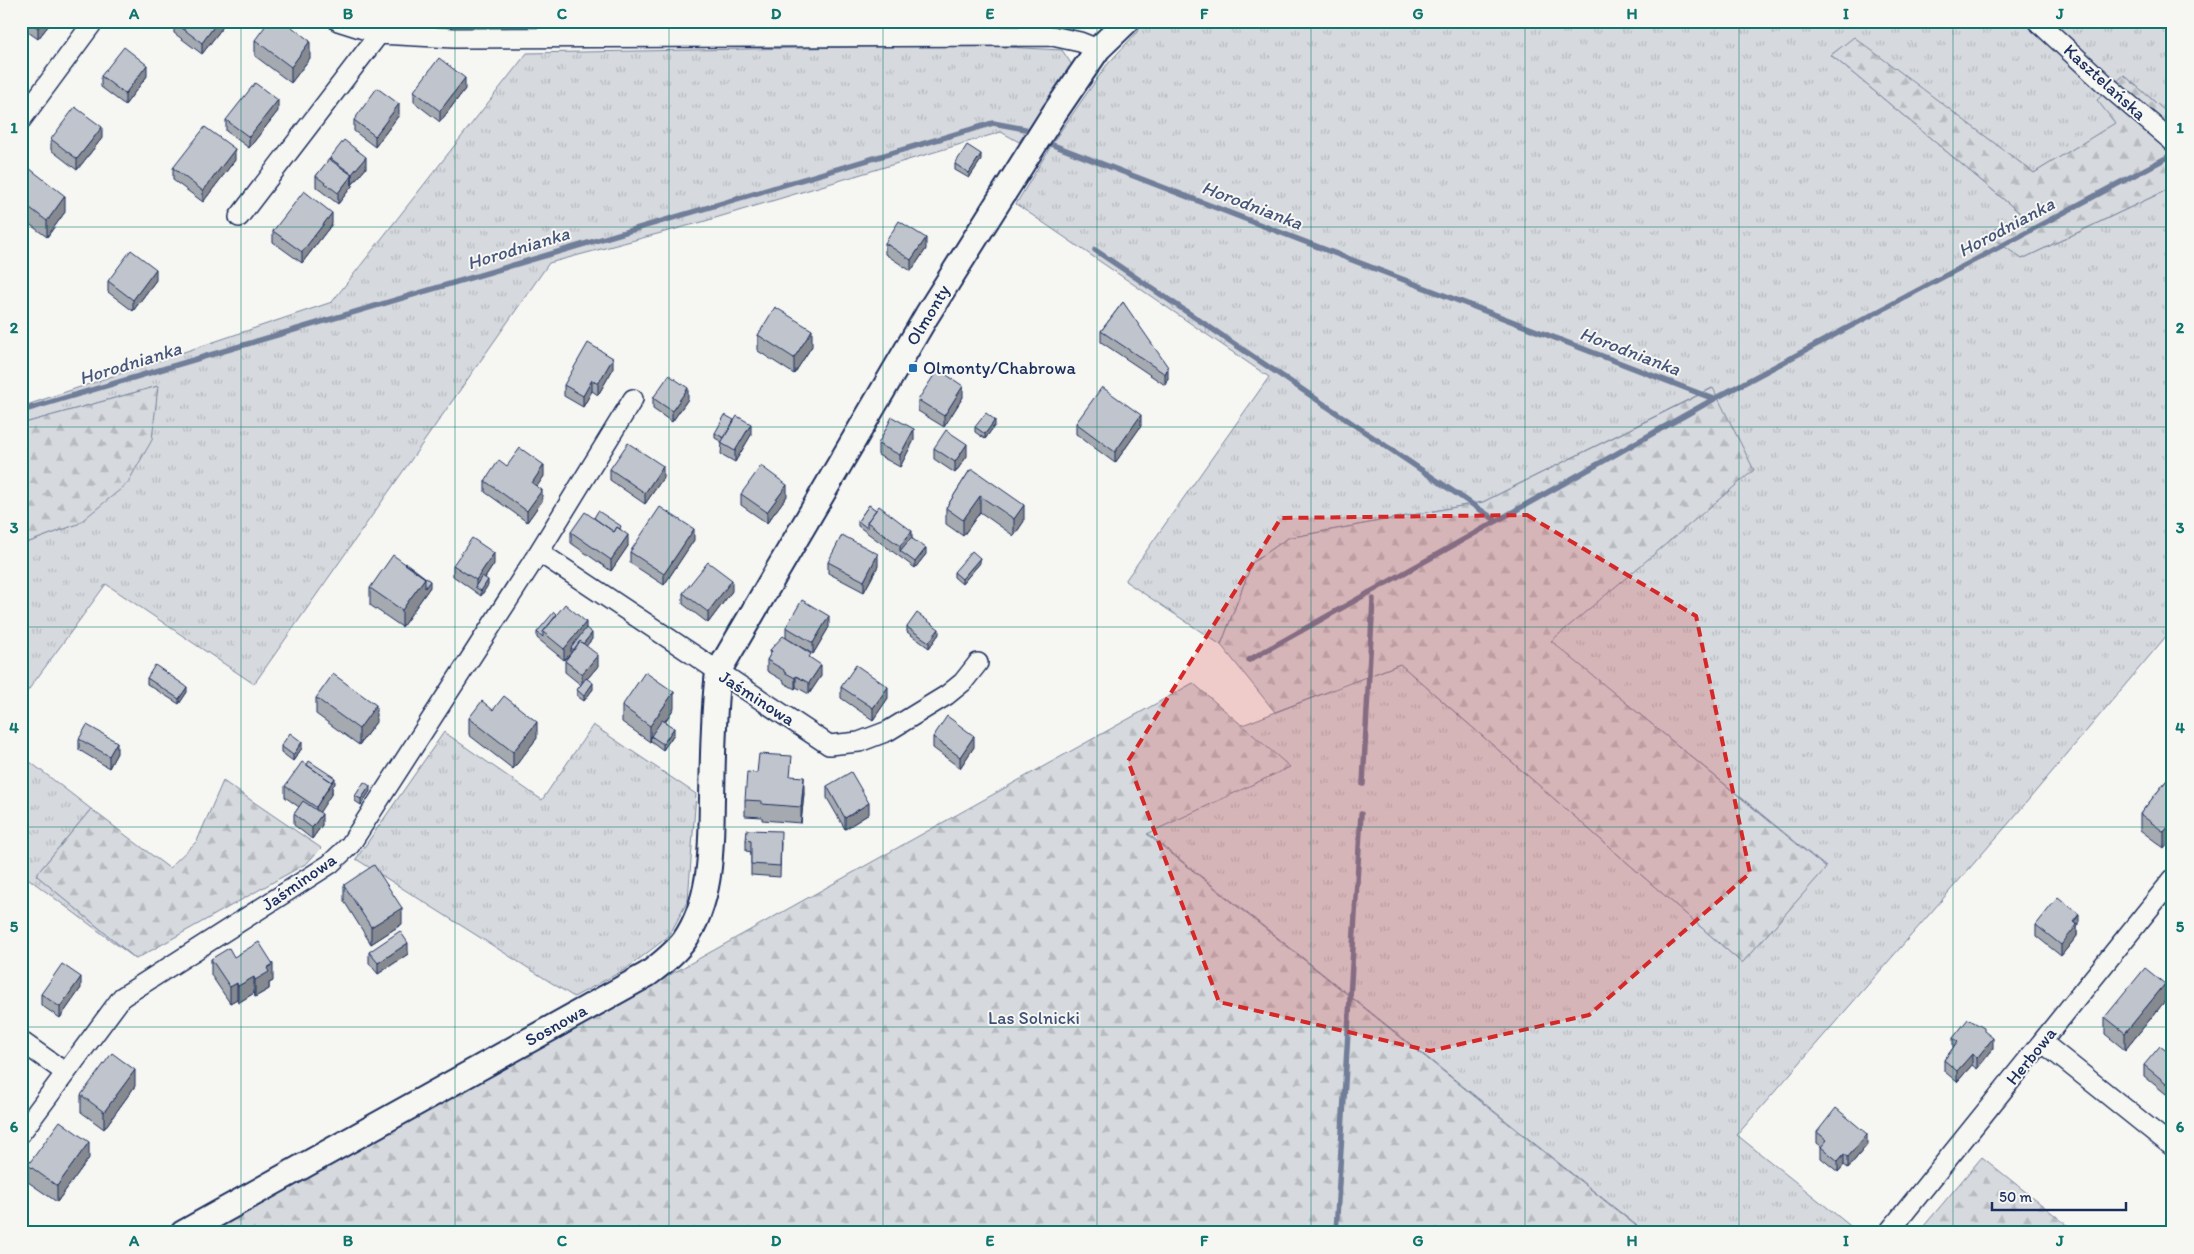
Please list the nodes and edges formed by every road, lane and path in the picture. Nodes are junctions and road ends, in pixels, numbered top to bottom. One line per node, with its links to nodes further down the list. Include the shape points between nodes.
1 (94, 21): 7 (street)
2 (338, 21): 5 (street)
3 (1127, 21): 6 (street, Olmonty)
4 (2037, 21): 8 (street, Kasztelańska)
5 (379, 34): 6 (street, via 454,38 1052,36); 9 (street)
6 (1098, 49): 13 (street, Olmonty, via 1052,115 928,316)
7 (21, 120)
8 (2173, 142)
9 (239, 217)
10 (633, 399): 11 (street, Jaśminowa)
11 (539, 552): 13 (street, Jaśminowa); 17 (street, Jaśminowa, via 350,845 330,864 122,997)
12 (978, 663): 13 (street, Jaśminowa, via 964,682 888,731 859,742 829,745)
13 (718, 672): 20 (street, Sosnowa, via 710,859 705,894 697,918 672,955 648,974)
14 (2173, 879): 16 (street, Herbowa)
15 (21, 1041): 17 (street)
16 (2042, 1042): 19 (street); 21 (street, Herbowa)
17 (66, 1073): 18 (street, Jaśminowa)
18 (21, 1133)
19 (2173, 1147)
20 (183, 1233)
21 (1888, 1233)

